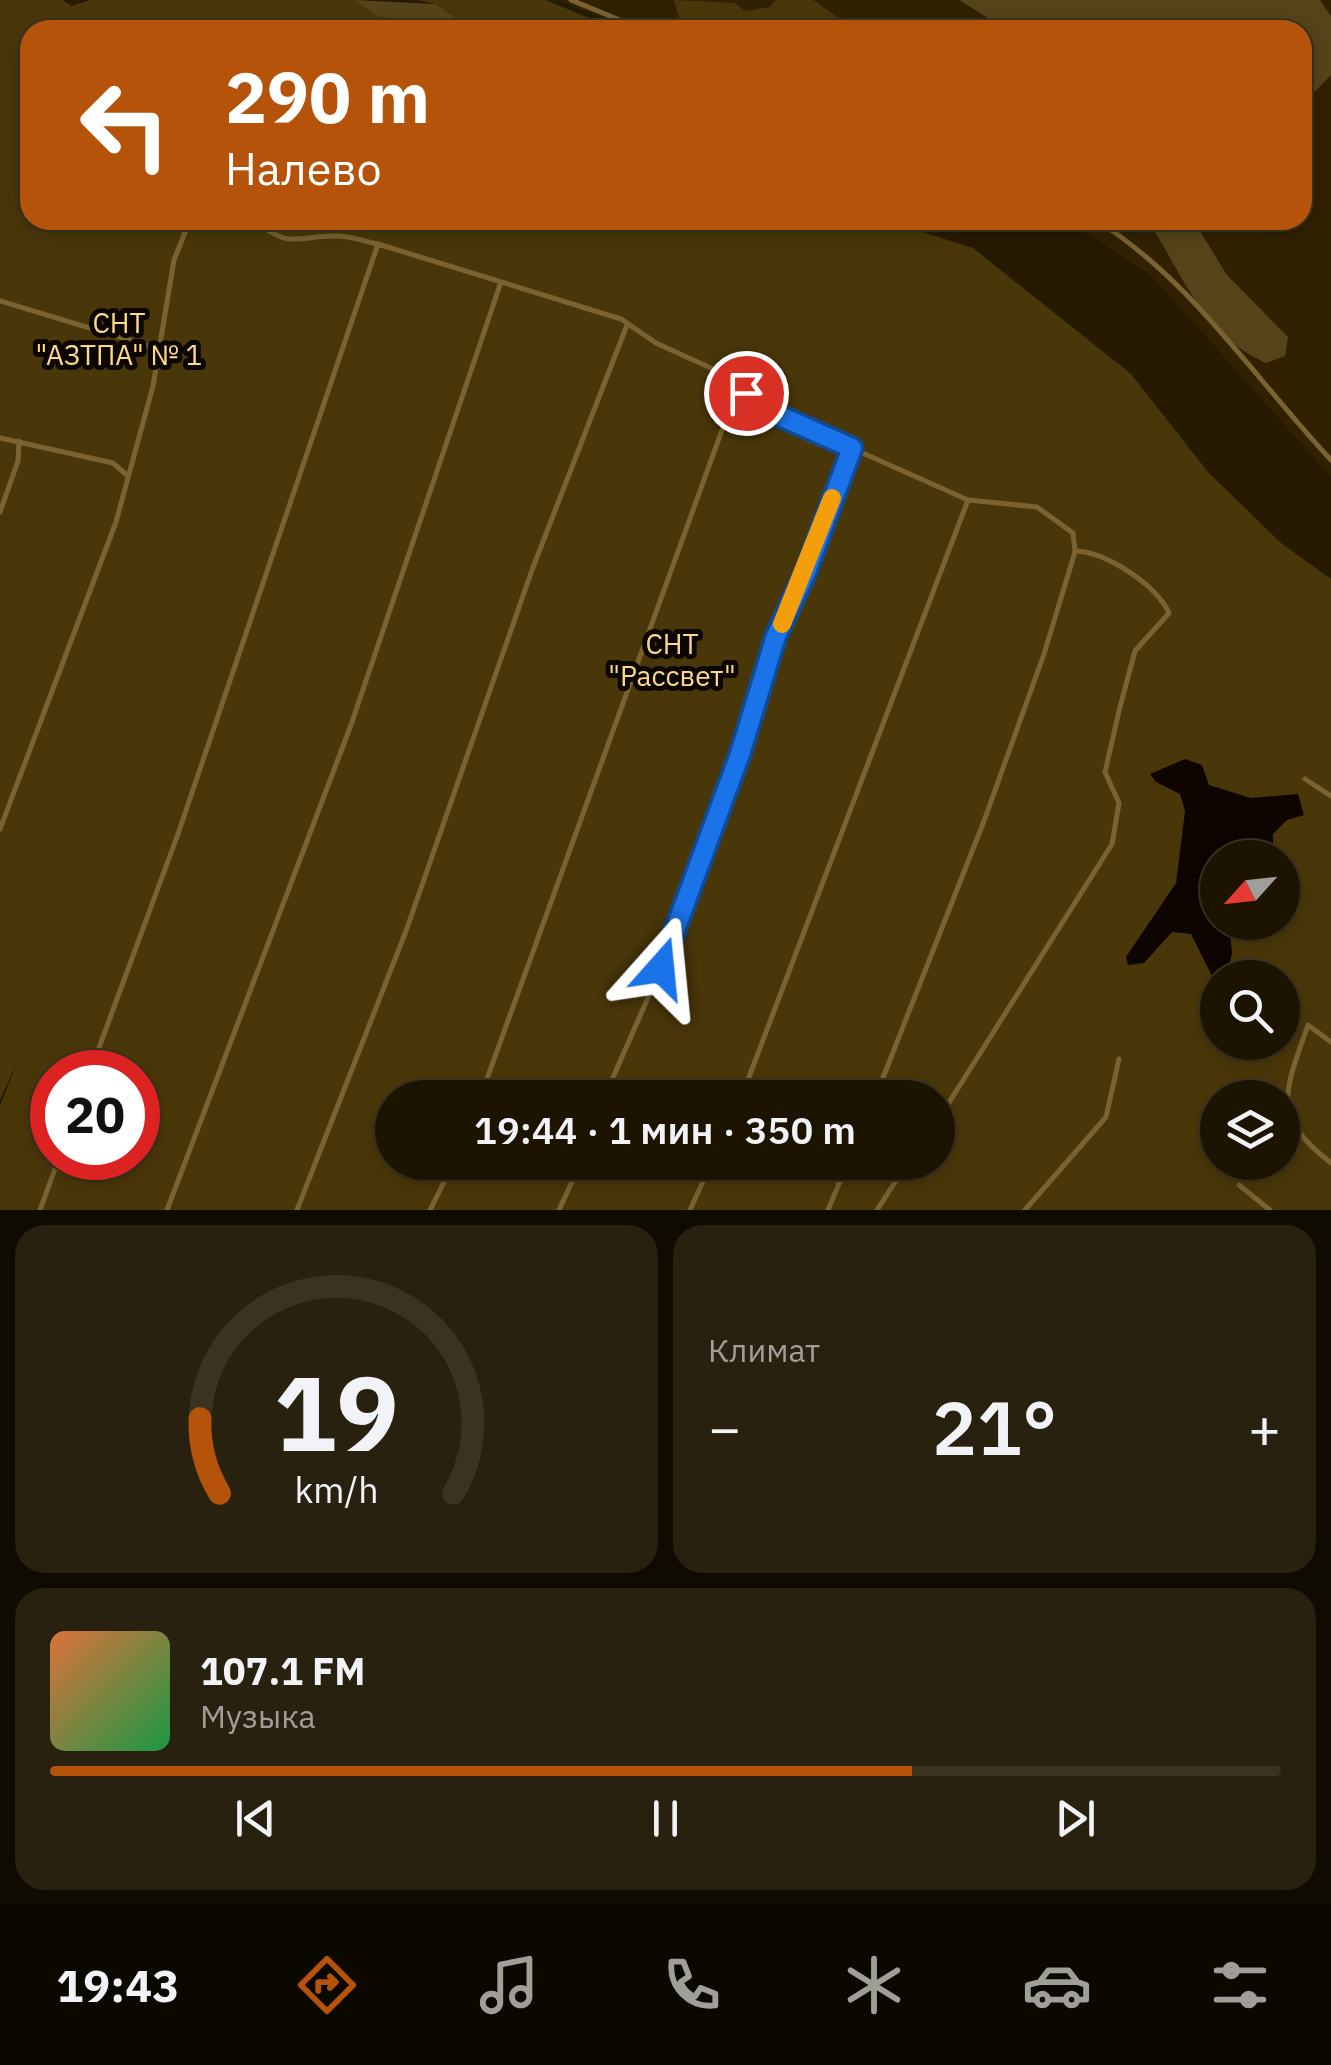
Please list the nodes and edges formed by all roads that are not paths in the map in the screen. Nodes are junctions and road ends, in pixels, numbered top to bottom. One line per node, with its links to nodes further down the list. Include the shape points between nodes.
1 (571, 0): 2 (lane)
2 (620, 20)
3 (186, 230): 10 (lane, via 174,260)
4 (267, 230): 6 (lane, via 298,242 338,236)
5 (1112, 230): 15 (lane, via 1194,302)
6 (378, 244): 7 (lane, via 485,274); 24 (lane)
7 (500, 285): 9 (lane); 40 (lane, via 351,726)
8 (0, 301): 10 (lane)
9 (626, 325): 11 (lane, via 735,379); 41 (lane, via 406,932)
10 (159, 349): 16 (lane)
11 (746, 393): 14 (lane, via 764,409); 26 (lane, via 730,408)
12 (0, 438): 13 (lane)
13 (19, 441): 16 (lane, via 112,463); 18 (lane)
14 (852, 448): 17 (lane); 27 (lane, via 776,636 661,968)
15 (1331, 460)
16 (128, 476): 22 (lane)
17 (968, 500): 19 (lane, via 1038,507 1073,533); 28 (lane)
18 (0, 512)
19 (1075, 551): 29 (lane, via 984,821); 30 (lane, via 1139,580 1170,613 1135,650 1120,706 1105,772 1118,803 1112,844)
20 (1305, 778): 21 (lane)
21 (1331, 796)
22 (0, 828)
23 (1331, 1042): 31 (lane, via 1308,1024 1290,1075 1288,1114 1292,1129)
24 (98, 1050)
25 (1119, 1059): 47 (lane, via 1106,1117)
26 (487, 1080)
27 (612, 1080)
28 (748, 1080)
29 (882, 1080)
30 (955, 1093)
31 (1331, 1163)
32 (51, 1180): 39 (lane)
33 (445, 1180): 42 (lane)
34 (573, 1180): 43 (lane)
35 (704, 1180): 44 (lane)
36 (840, 1180): 45 (lane)
37 (896, 1180): 46 (lane)
38 (1239, 1185): 48 (lane)
39 (40, 1210)
40 (167, 1210)
41 (297, 1210)
42 (430, 1210)
43 (559, 1210)
44 (690, 1210)
45 (828, 1210)
46 (877, 1210)
47 (1025, 1210)
48 (1270, 1210)

